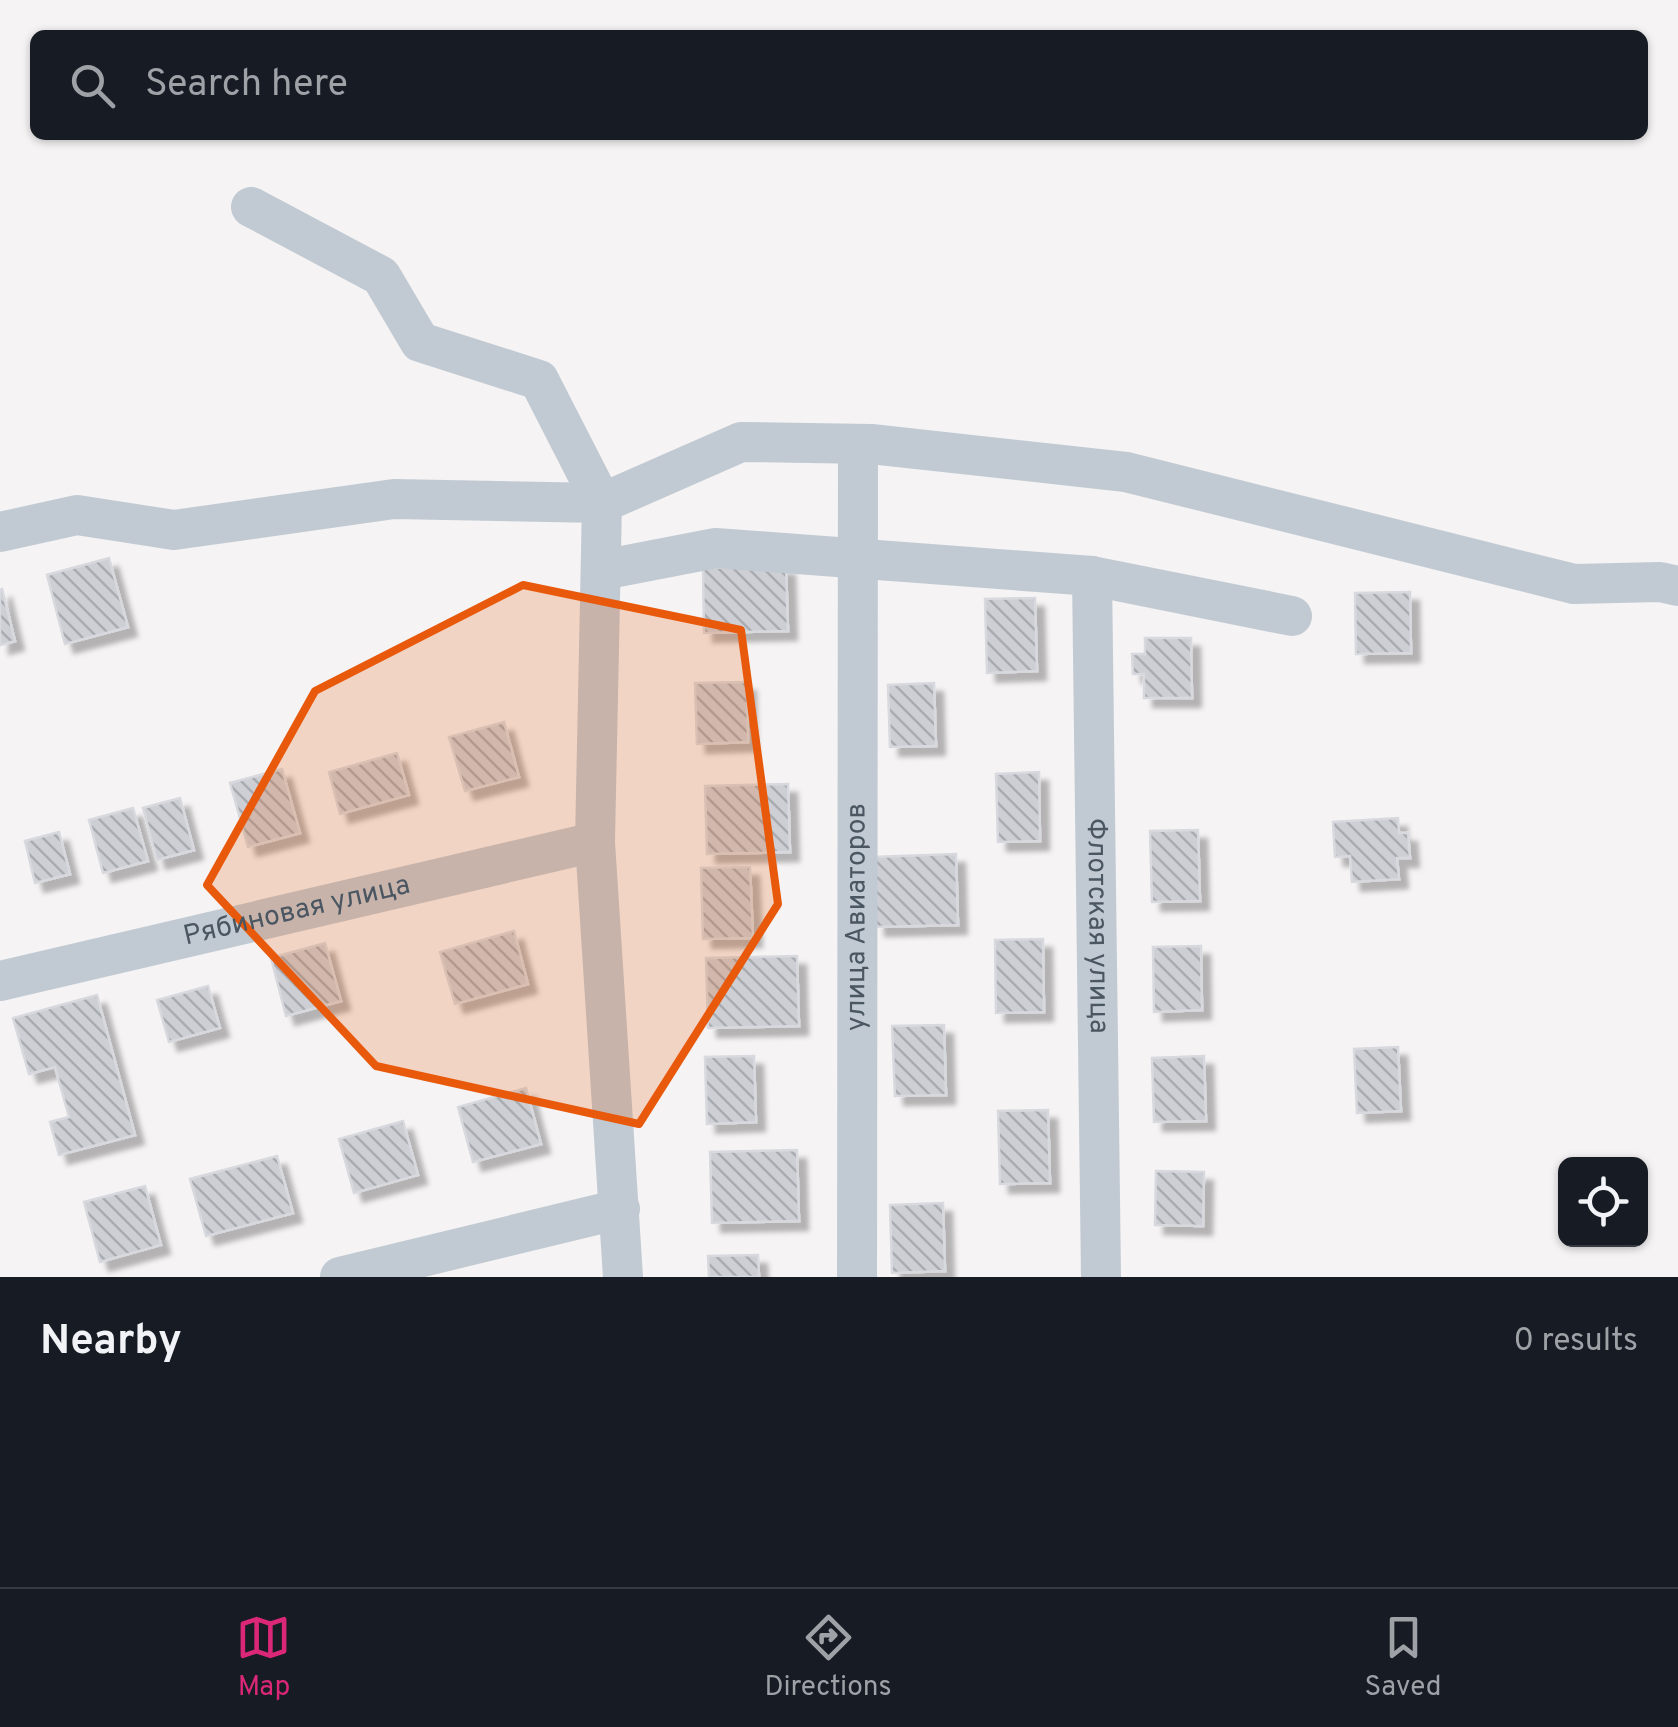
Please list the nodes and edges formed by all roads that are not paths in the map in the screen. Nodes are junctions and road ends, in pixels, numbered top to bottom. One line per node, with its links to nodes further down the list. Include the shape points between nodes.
1 (251, 208): 3 (street, via 381,276 420,342 539,380)
2 (858, 444): 3 (street, via 741,442); 5 (street, улица Авиаторов); 8 (street, via 1126,472 1574,584)
3 (602, 503): 4 (street, via 394,498 174,530 77,515); 6 (street)
4 (0, 532)
5 (857, 559): 6 (street, via 716,548); 7 (street); 15 (street, улица Авиаторов)
6 (602, 570): 10 (street)
7 (1092, 576): 9 (street); 16 (street, Флотская улица)
8 (1678, 586)
9 (1292, 616)
10 (595, 842): 11 (street, Рябиновая улица); 12 (street)
11 (0, 980)
12 (620, 1210): 13 (street); 14 (street)
13 (340, 1277)
14 (623, 1277)
15 (857, 1277)
16 (1101, 1277)

